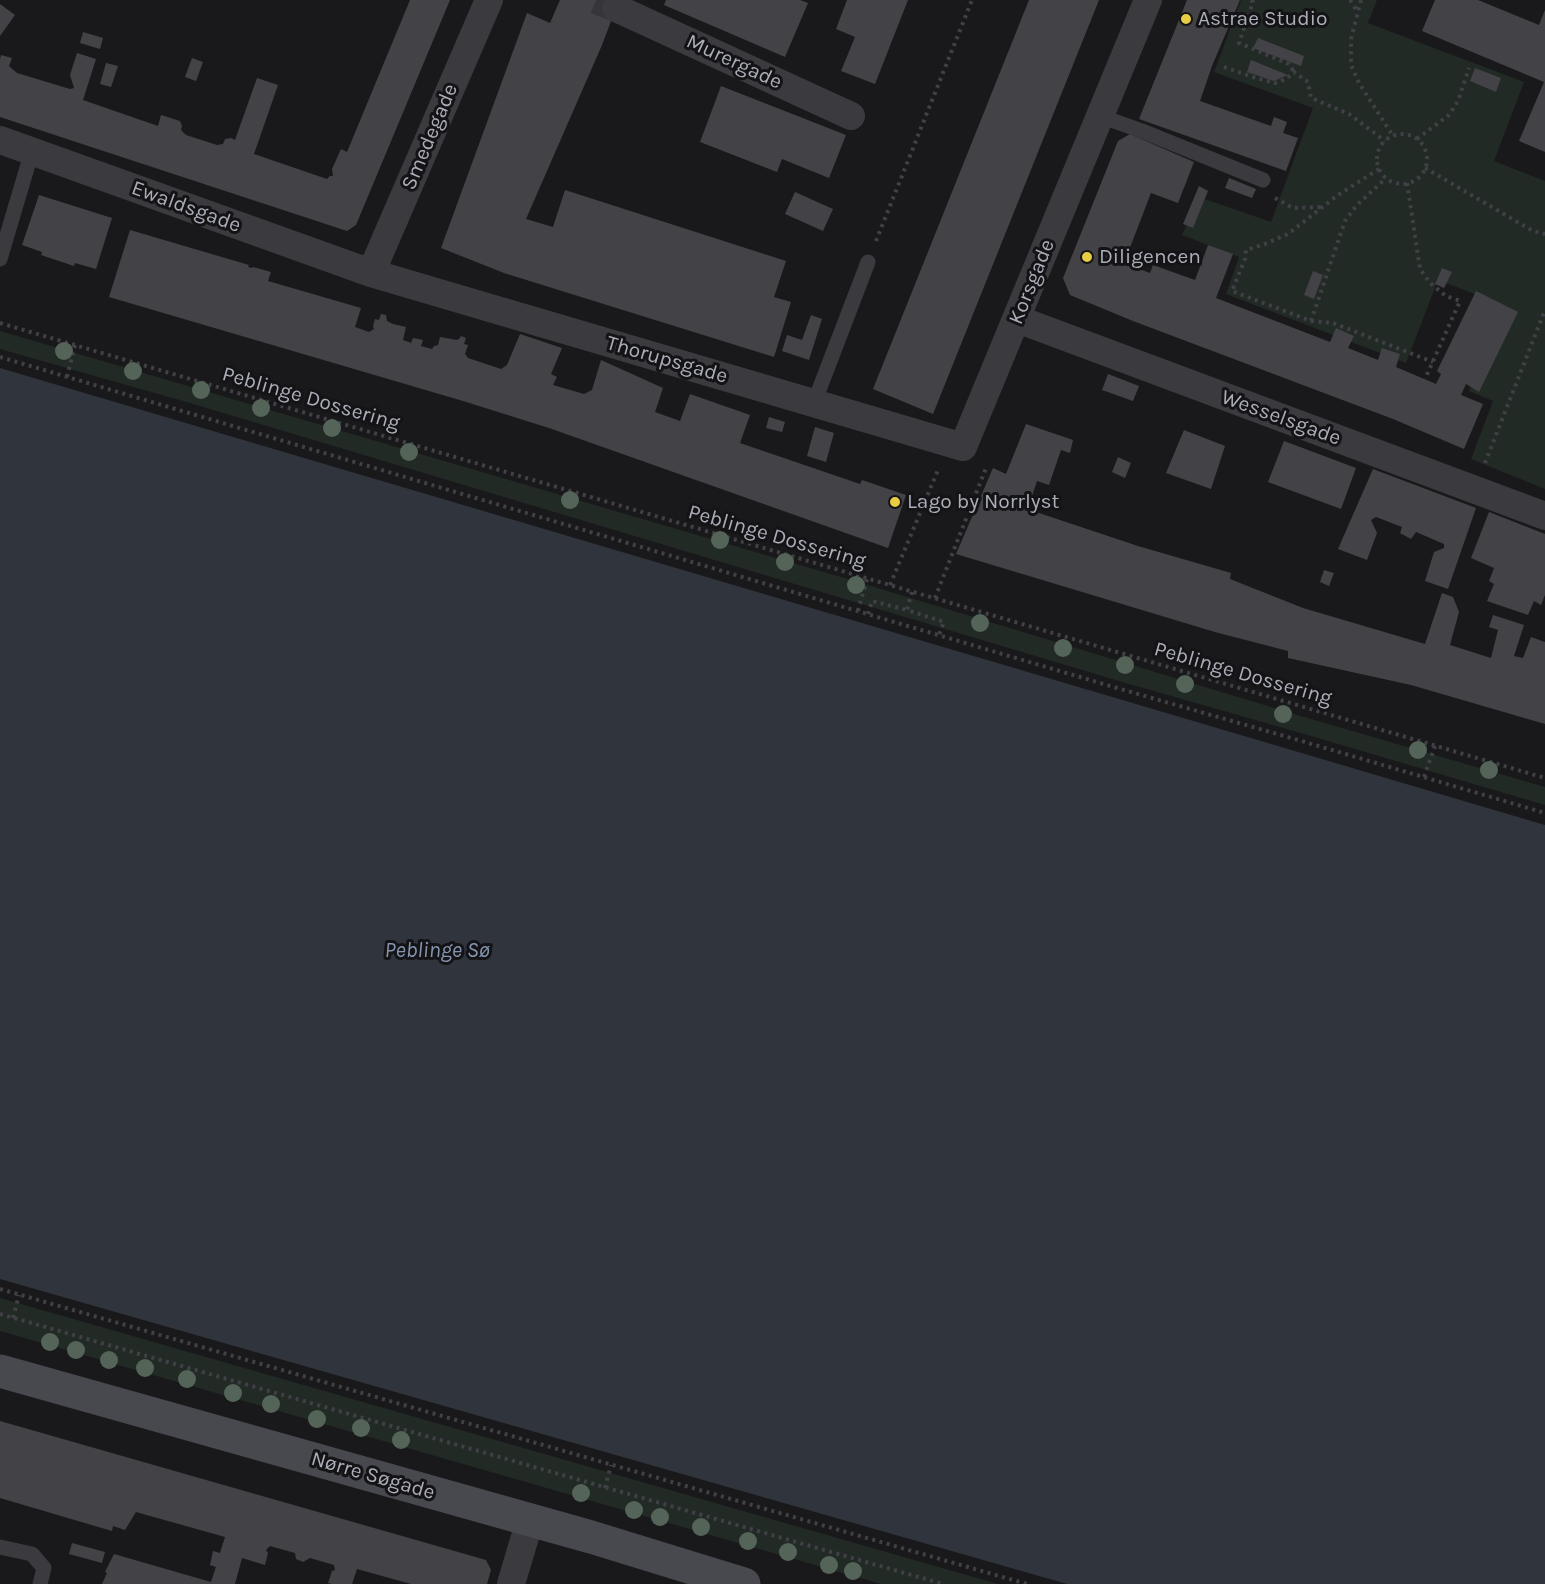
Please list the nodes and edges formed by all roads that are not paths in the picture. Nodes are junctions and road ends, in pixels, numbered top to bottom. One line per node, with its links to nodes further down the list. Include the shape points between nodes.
1 (489, 0): 11 (street, Smedegade)
2 (1148, 0): 5 (street, Korsgade)
3 (616, 8): 4 (street, Murergade)
4 (851, 116)
5 (1100, 116): 8 (lane); 12 (street, Korsgade)
6 (0, 140): 7 (street, Ewaldsgade)
7 (32, 152): 9 (lane); 11 (street, Ewaldsgade)
8 (1263, 180)
9 (0, 259)
10 (868, 262): 13 (lane)
11 (372, 273): 13 (street, Thorupsgade)
12 (1017, 319): 14 (street, Korsgade); 15 (street, Wesselsgade)
13 (814, 403): 14 (street, Thorupsgade)
14 (963, 447)
15 (1545, 516)
16 (0, 1371): 17 (street, Nørre Søgade)
17 (530, 1520): 20 (street); 21 (street, Nørre Søgade)
18 (0, 1547): 19 (lane, via 32,1554 44,1568)
19 (40, 1584)
20 (511, 1584)
21 (744, 1584)

